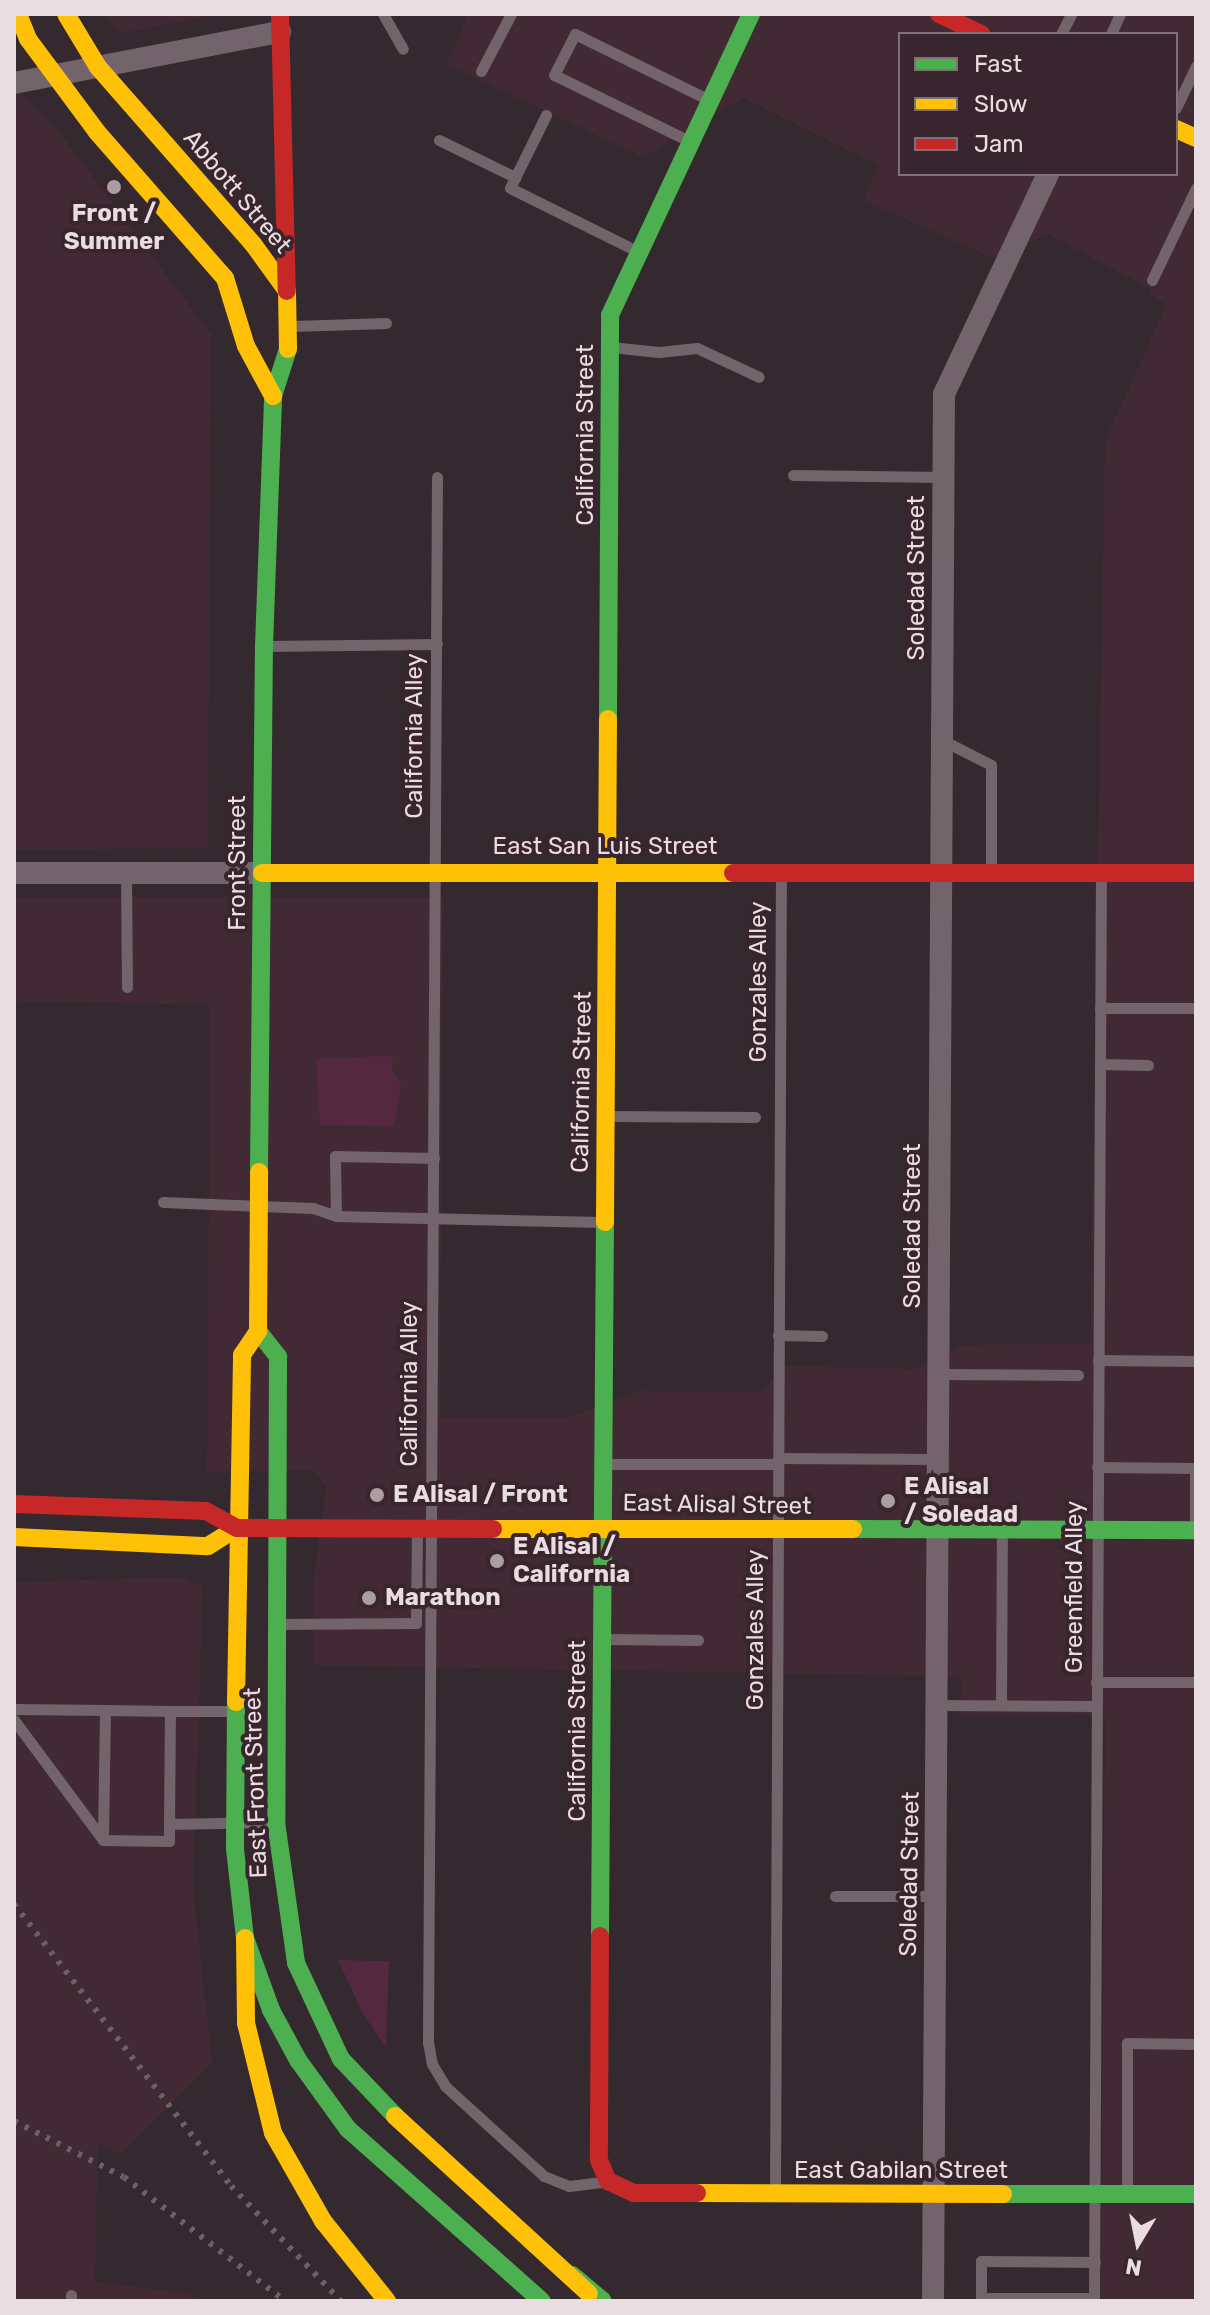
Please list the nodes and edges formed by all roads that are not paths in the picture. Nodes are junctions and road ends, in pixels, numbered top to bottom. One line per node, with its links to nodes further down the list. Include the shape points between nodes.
1 (18, 14): 15 (main road, via 28,39)
2 (66, 14): 13 (main road, Abbott Street)
3 (383, 14): 11 (lane)
4 (511, 14): 14 (lane)
5 (751, 14): 17 (main road, California Street)
6 (939, 14): 9 (main road)
7 (1071, 14): 10 (lane)
8 (280, 23): 13 (street); 27 (main road)
9 (977, 32)
10 (1062, 32)
11 (403, 49)
12 (1196, 66): 18 (lane)
13 (98, 67): 15 (street); 27 (main road, Abbott Street, via 253,244)
14 (481, 71)
15 (55, 75): 16 (street); 32 (main road, via 97,132 225,278 246,346)
16 (14, 83)
17 (710, 100): 21 (main road, California Street); 21 (lane, via 575,34 554,75)
18 (1178, 104)
19 (546, 115): 23 (lane)
20 (439, 140): 23 (lane)
21 (690, 141): 25 (main road, California Street)
22 (1047, 176): 35 (street, Soledad Street, via 946,386)
23 (515, 177): 25 (lane, via 510,188)
24 (1196, 188): 26 (lane)
25 (637, 251): 30 (main road, California Street, via 612,306)
26 (1152, 280)
27 (287, 291): 29 (main road, Abbott Street)
28 (386, 323): 29 (lane)
29 (288, 326): 32 (main road, Abbott Street, via 289,346)
30 (610, 347): 31 (lane, via 659,352 697,348); 44 (main road, California Street)
31 (759, 377)
32 (273, 396): 37 (main road, Front Street)
33 (793, 475): 35 (lane)
34 (437, 477): 36 (lane, California Alley)
35 (943, 477): 38 (street, Soledad Street)
36 (437, 644): 37 (lane); 39 (lane, California Alley)
37 (264, 646): 43 (main road, Front Street)
38 (942, 740): 40 (lane, via 991,765); 46 (street, Soledad Street)
39 (437, 872): 43 (main road, East San Luis Street); 44 (main road, East San Luis Street); 56 (lane, California Alley)
40 (991, 872): 46 (main road, East San Luis Street); 48 (main road, East San Luis Street)
41 (14, 873): 42 (street, East San Luis Street)
42 (126, 873): 43 (street, East San Luis Street); 49 (lane)
43 (262, 873): 58 (main road, Front Street)
44 (608, 873): 45 (main road, East San Luis Street); 54 (main road, California Street)
45 (781, 873): 46 (main road, East San Luis Street); 63 (lane, Gonzales Alley)
46 (942, 873): 67 (street, Soledad Street)
47 (1196, 873): 48 (main road, East San Luis Street)
48 (1101, 874): 50 (lane, Greenfield Alley)
49 (127, 987)
50 (1100, 1008): 51 (lane); 52 (lane, Greenfield Alley)
51 (1196, 1008)
52 (1100, 1064): 53 (lane); 65 (lane, Greenfield Alley)
53 (1148, 1065)
54 (605, 1116): 55 (lane); 61 (main road, California Street)
55 (755, 1117)
56 (434, 1158): 59 (lane, via 335,1156); 60 (lane, California Alley)
57 (163, 1202): 58 (lane)
58 (260, 1205): 59 (lane, via 313,1208); 62 (main road, Front Street)
59 (336, 1216): 60 (lane)
60 (433, 1218): 61 (lane); 77 (lane, California Alley)
61 (604, 1222): 71 (main road, California Street)
62 (258, 1331): 76 (main road, Front Street, via 242,1355); 78 (main road, via 278,1357)
63 (778, 1335): 64 (lane); 70 (lane, Gonzales Alley)
64 (822, 1336)
65 (1098, 1360): 66 (lane); 72 (lane, Greenfield Alley)
66 (1196, 1361)
67 (937, 1374): 68 (lane); 69 (street, Soledad Street)
68 (1078, 1375)
69 (937, 1459): 70 (lane); 82 (street, Soledad Street)
70 (778, 1461): 71 (lane); 79 (lane, Gonzales Alley)
71 (603, 1464): 75 (main road, California Street)
72 (1097, 1467): 73 (lane); 80 (lane, Greenfield Alley)
73 (1196, 1468): 81 (lane)
74 (14, 1504): 76 (main road, East Alisal Street, via 206,1511)
75 (603, 1527): 77 (main road, East Alisal Street); 79 (main road, East Alisal Street); 86 (main road, California Street)
76 (237, 1528): 78 (main road, East Alisal Street); 84 (main road, East Alisal Street, via 208,1546); 96 (main road, East Front Street)
77 (424, 1528): 78 (main road, East Alisal Street); 85 (lane, via 416,1623); 106 (lane, California Alley, via 432,2064 445,2086 544,2176 569,2186)
78 (277, 1529): 85 (main road, East Front Street)
79 (779, 1530): 82 (main road, East Alisal Street); 107 (lane, Gonzales Alley)
80 (1097, 1530): 81 (main road, East Alisal Street); 83 (main road, East Alisal Street); 88 (lane, Greenfield Alley)
81 (1195, 1530)
82 (936, 1531): 83 (main road, East Alisal Street); 90 (street, Soledad Street)
83 (1002, 1531): 91 (lane)
84 (14, 1537)
85 (277, 1624): 98 (main road, East Front Street)
86 (603, 1639): 87 (lane); 106 (main road, California Street, via 599,2160)
87 (698, 1640)
88 (1096, 1682): 89 (lane); 92 (lane, Greenfield Alley)
89 (1196, 1682)
90 (938, 1705): 91 (lane); 103 (street, Soledad Street)
91 (1001, 1705): 92 (lane)
92 (1096, 1706): 108 (lane, Greenfield Alley)
93 (14, 1709): 94 (lane)
94 (105, 1710): 95 (lane); 101 (lane)
95 (170, 1711): 96 (lane); 100 (lane)
96 (236, 1711): 99 (main road, East Front Street)
97 (14, 1720): 101 (lane)
98 (276, 1822): 99 (lane); 113 (main road, East Front Street, via 296,1963 341,2059 398,2119)
99 (235, 1823): 100 (lane); 104 (main road, East Front Street)
100 (169, 1824): 101 (lane, via 169,1841)
101 (103, 1840)
102 (835, 1896): 103 (lane)
103 (935, 1896): 111 (street, Soledad Street)
104 (245, 1938): 115 (main road, via 246,2023 273,2133 323,2221); 116 (main road, East Front Street, via 284,2035 348,2129)
105 (1196, 2044): 109 (lane, via 1127,2043)
106 (608, 2181): 107 (main road, East Gabilan Street, via 634,2193)
107 (775, 2194): 111 (main road, East Gabilan Street)
108 (1096, 2194): 109 (main road, East Gabilan Street); 111 (main road, East Gabilan Street); 112 (lane, Greenfield Alley)
109 (1127, 2194): 110 (main road, East Gabilan Street)
110 (1196, 2194)
111 (934, 2195): 119 (street, Soledad Street)
112 (1095, 2262): 114 (lane, Greenfield Alley); 114 (lane, via 981,2261 981,2298)
113 (572, 2275): 117 (main road, East Front Street); 118 (main road)
114 (1094, 2300)
115 (387, 2301)
116 (542, 2301)
117 (595, 2301)
118 (603, 2301)
119 (933, 2301)

